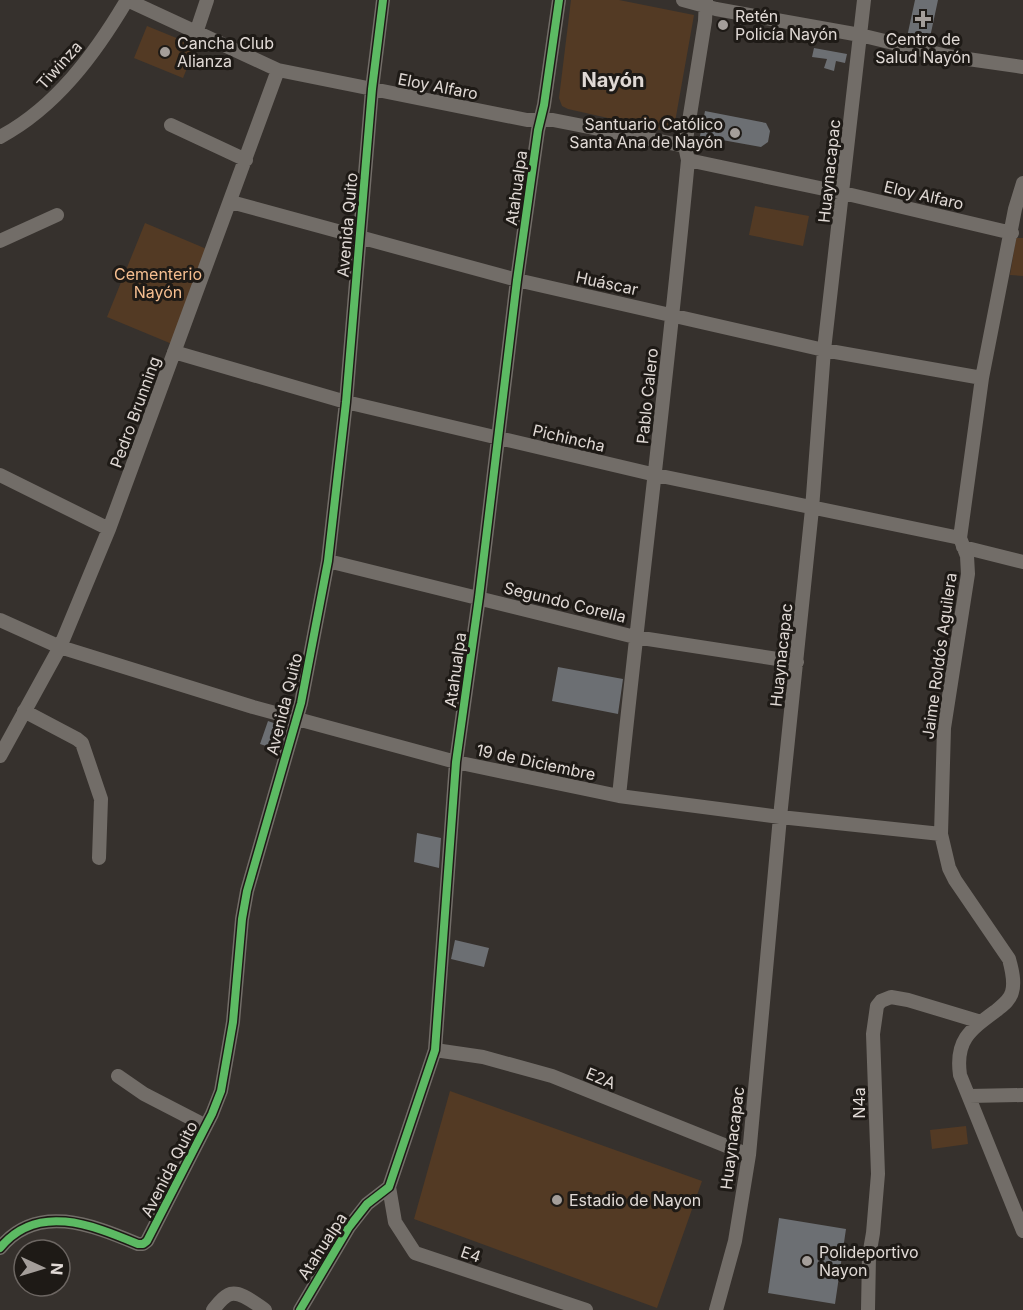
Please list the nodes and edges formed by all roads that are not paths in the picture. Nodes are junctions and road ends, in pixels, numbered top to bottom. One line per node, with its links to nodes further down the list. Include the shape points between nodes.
1 (127, 0): 8 (street, Eloy Alfaro); 15 (street, Tiwinza, via 105,36 67,83)
2 (207, 0): 8 (street)
3 (384, 0): 12 (street, Avenida Quito)
4 (559, 0): 13 (street, Atahualpa)
5 (683, 0): 7 (street)
6 (864, 0): 9 (street, Huaynacapac)
7 (706, 3): 9 (street); 16 (street, Pablo Calero)
8 (196, 33): 11 (street, Eloy Alfaro)
9 (860, 35): 10 (street, via 947,56); 19 (street, Huaynacapac)
10 (1023, 67)
11 (278, 70): 12 (street, Eloy Alfaro); 17 (street, Pedro Brunning)
12 (372, 89): 13 (street, Eloy Alfaro, via 527,120); 23 (street, Avenida Quito)
13 (541, 119): 16 (street, Eloy Alfaro); 25 (street, Atahualpa)
14 (171, 125): 17 (street)
15 (0, 137)
16 (686, 153): 19 (street, Eloy Alfaro); 26 (street, Pablo Calero)
17 (246, 160): 20 (street, Pedro Brunning)
18 (1023, 183): 22 (street, Jaime Roldós Aguilera)
19 (843, 193): 22 (street, Eloy Alfaro); 27 (street, Huaynacapac)
20 (231, 202): 23 (street, Huáscar); 28 (street, Pedro Brunning)
21 (57, 215): 24 (street)
22 (1012, 233): 29 (street, Jaime Roldós Aguilera)
23 (360, 238): 25 (street, Huáscar); 30 (street, Avenida Quito)
24 (0, 241)
25 (517, 280): 26 (street, Huáscar); 31 (street, Atahualpa)
26 (672, 314): 27 (street, Huáscar); 33 (street, Pablo Calero)
27 (824, 350): 29 (street, Huáscar); 34 (street, Huaynacapac)
28 (174, 352): 30 (street, Pichincha); 35 (street, Pedro Brunning)
29 (982, 378): 36 (street, Jaime Roldós Aguilera)
30 (346, 402): 31 (street, Pichincha); 37 (street, Avenida Quito)
31 (498, 438): 33 (street, Pichincha); 39 (street, Atahualpa)
32 (0, 475): 35 (street)
33 (656, 475): 34 (street, Pichincha); 41 (street, Pablo Calero)
34 (812, 509): 36 (street, Pichincha); 43 (street, Huaynacapac)
35 (109, 530): 42 (street, Pedro Brunning)
36 (961, 542): 38 (street, Pichincha); 50 (street, Jaime Roldós Aguilera, via 968,574 944,728)
37 (328, 561): 39 (street, Segundo Corella); 45 (street, Avenida Quito)
38 (1023, 562)
39 (479, 597): 41 (street, Segundo Corella); 47 (street, Atahualpa)
40 (0, 620): 42 (street, 19 de Diciembre)
41 (635, 637): 43 (street, Segundo Corella); 48 (street, Pablo Calero)
42 (60, 646): 44 (street, Pedro Brunning); 45 (street, 19 de Diciembre)
43 (796, 662): 49 (street, Huaynacapac)
44 (24, 711): 46 (street, Pedro Brunning); 51 (street, via 82,743 102,806)
45 (297, 719): 47 (street, 19 de Diciembre); 57 (street, Avenida Quito, via 247,891 233,1022 221,1091)
46 (0, 756)
47 (456, 762): 48 (street, 19 de Diciembre); 53 (street, Atahualpa)
48 (619, 796): 49 (street, 19 de Diciembre)
49 (780, 817): 50 (street, 19 de Diciembre); 58 (street, Huaynacapac)
50 (941, 834): 52 (street, Jaime Roldós Aguilera, via 955,880 1009,959 1012,973 1012,995)
51 (99, 858)
52 (981, 1022): 56 (street, Jaime Roldós Aguilera, via 961,1043 958,1059); 67 (street, N4a, via 891,997 877,1006 873,1034 878,1174)
53 (435, 1050): 58 (street, E2A, via 483,1057 552,1076); 59 (street, Atahualpa)
54 (118, 1076): 57 (street)
55 (1023, 1095): 56 (street)
56 (969, 1096): 60 (street, Jaime Roldós Aguilera)
57 (206, 1126): 61 (street, Avenida Quito, via 143,1244 80,1224 53,1221 24,1227)
58 (749, 1155): 66 (street, Huaynacapac, via 735,1241)
59 (389, 1187): 64 (street, Atahualpa, via 367,1204 349,1227); 65 (street, E4, via 395,1222 415,1253)
60 (1023, 1231)
61 (2, 1245)
62 (213, 1310): 63 (street, via 232,1293)
63 (265, 1310)
64 (300, 1310)
65 (586, 1310)
66 (716, 1310)
67 (868, 1310)

